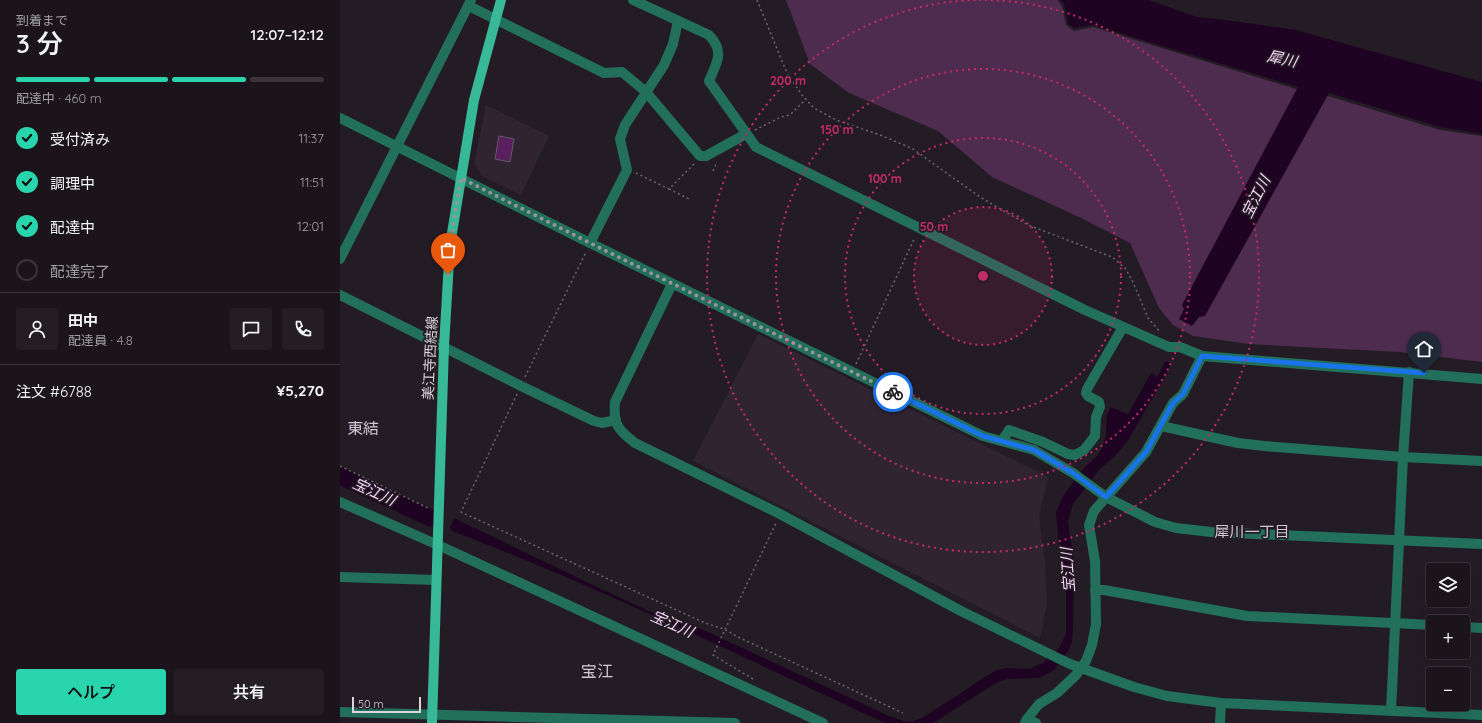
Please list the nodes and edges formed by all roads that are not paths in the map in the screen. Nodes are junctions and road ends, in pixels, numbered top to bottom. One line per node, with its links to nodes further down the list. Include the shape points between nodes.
1 (501, 0): 4 (main road, 美江寺西結線)
2 (633, 0): 5 (street)
3 (470, 3): 4 (street); 9 (street)
4 (496, 18): 6 (street, via 604,73 622,72); 10 (main road, 美江寺西結線, via 474,100)
5 (678, 21): 6 (street, via 673,44 664,65); 8 (street, via 709,35 717,43 719,57 709,81)
6 (646, 92): 8 (street, via 700,156 706,156); 11 (street, via 625,125 620,139 627,170)
7 (340, 118): 9 (street)
8 (746, 134): 15 (street, via 756,147)
9 (398, 146): 10 (street); 12 (street)
10 (461, 178): 11 (street); 16 (main road, 美江寺西結線, via 450,245)
11 (590, 243): 13 (street)
12 (340, 259)
13 (672, 284): 20 (street, via 615,402); 22 (street, via 983,436)
14 (340, 295): 16 (street)
15 (1122, 327): 17 (street, via 1169,347 1180,347); 22 (street, via 1087,389 1088,396 1099,402 1100,407 1096,417 1095,436 1084,450 1074,455 1068,454 1009,430)
16 (444, 346): 20 (street, via 594,421 602,423); 29 (main road, 美江寺西結線)
17 (1202, 356): 18 (street); 21 (street, via 1183,394 1173,403)
18 (1409, 372): 19 (street); 23 (street)
19 (1482, 378)
20 (616, 420): 37 (street, via 623,434 635,443 780,514 961,611)
21 (1162, 426): 23 (street, via 1238,443); 25 (street, via 1146,452)
22 (1002, 441): 25 (street, via 1034,450 1073,473)
23 (1403, 457): 24 (street); 27 (street)
24 (1482, 461)
25 (1103, 495): 27 (street, via 1155,522 1176,528 1211,532); 32 (street, via 1089,525 1095,561)
26 (340, 502): 29 (street)
27 (1399, 540): 28 (street); 33 (street)
28 (1482, 544)
29 (438, 545): 31 (main road, 美江寺西結線); 46 (street)
30 (340, 577): 31 (street)
31 (436, 580): 42 (main road, 美江寺西結線)
32 (1095, 590): 33 (street, via 1247,616); 37 (street, via 1096,624 1092,645)
33 (1395, 623): 34 (street); 39 (street)
34 (1426, 625)
35 (1470, 627): 36 (street)
36 (1482, 628)
37 (1081, 668): 38 (street, via 1167,696); 44 (street, via 1057,694 1039,704)
38 (1221, 703): 39 (street); 48 (street)
39 (1391, 711): 41 (street)
40 (340, 712): 42 (street)
41 (1482, 715)
42 (432, 719): 43 (street)
43 (615, 721): 45 (street)
44 (1026, 721): 47 (street)
45 (735, 723)
46 (823, 723)
47 (1036, 723)
48 (1220, 723)

